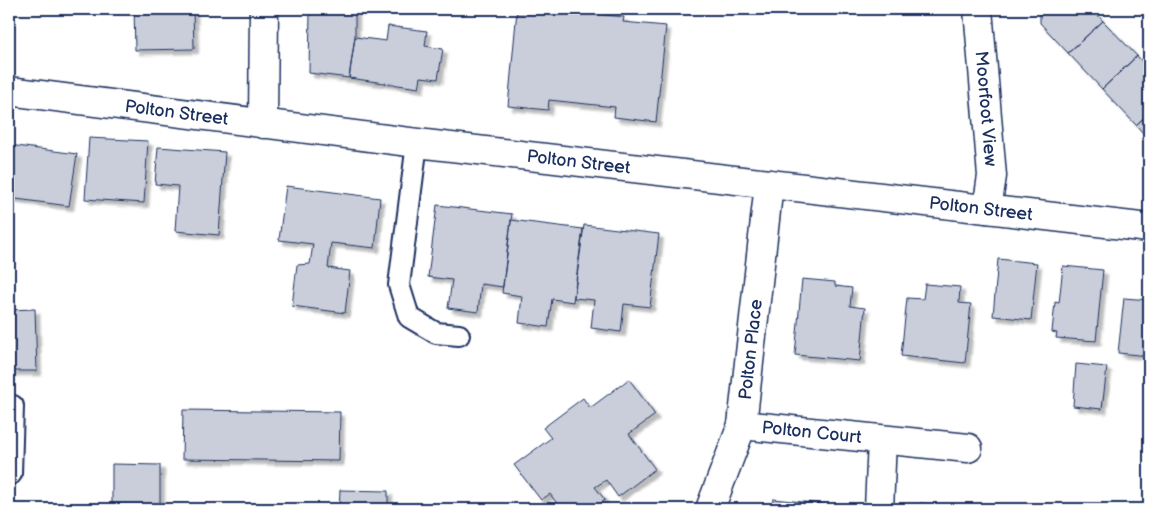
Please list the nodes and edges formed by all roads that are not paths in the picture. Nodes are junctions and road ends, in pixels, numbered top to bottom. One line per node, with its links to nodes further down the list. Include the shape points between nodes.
1 (264, 9): 4 (main road)
2 (978, 9): 7 (main road, Moorfoot View, via 992,176)
3 (9, 91): 4 (main road, Polton Street)
4 (264, 124): 5 (main road, Polton Street)
5 (417, 142): 6 (main road, Polton Street); 9 (lane, via 400,285 409,317 436,333)
6 (769, 184): 7 (main road, Polton Street); 11 (main road, Polton Place)
7 (987, 210): 8 (main road, Polton Street)
8 (1149, 228)
9 (459, 335)
10 (13, 406): 14 (lane)
11 (742, 425): 12 (main road, Polton Court); 15 (main road, Polton Place)
12 (882, 440): 13 (main road, Polton Court); 16 (main road, Polton Court)
13 (968, 448)
14 (9, 474)
15 (710, 509)
16 (879, 509)

